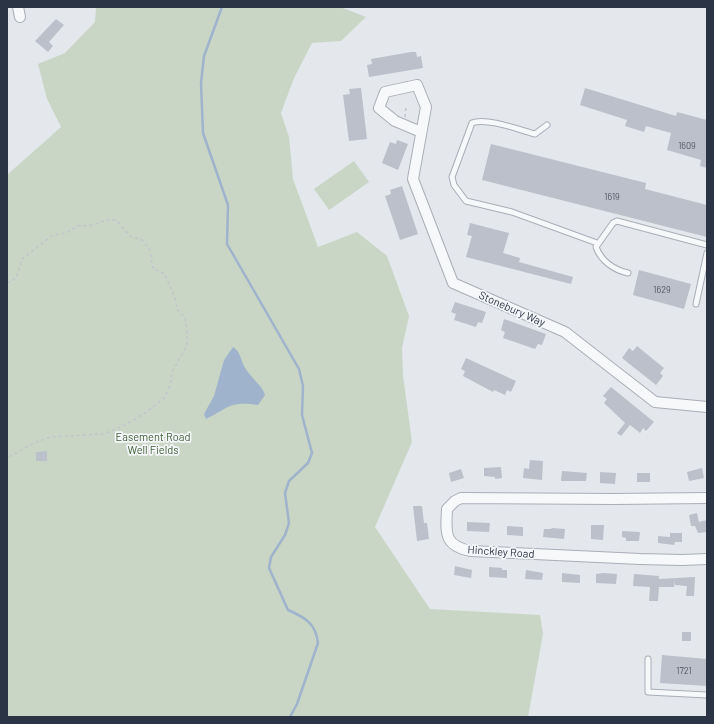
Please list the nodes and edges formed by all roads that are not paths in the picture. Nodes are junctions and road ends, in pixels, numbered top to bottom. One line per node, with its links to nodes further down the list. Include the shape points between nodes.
1 (547, 125): 3 (lane, via 536,134 497,124 477,121 472,123 452,177 454,184 466,201 512,212)
2 (421, 132): 2 (street, Stonebury Way, via 426,107 417,85 385,92 380,108 395,121); 9 (street, Stonebury Way, via 413,180 454,283 565,332 655,402)
3 (597, 243): 4 (lane, via 613,222 620,221); 7 (lane, via 597,251 608,264)
4 (707, 245)
5 (707, 252): 6 (lane)
6 (705, 269): 8 (lane)
7 (628, 273)
8 (696, 304)
9 (707, 407)
10 (707, 498): 11 (street, Hinckley Road, via 462,498 447,509 446,529 447,536 454,546 471,551 646,559)
11 (707, 559)
12 (648, 659): 13 (lane, via 648,692)
13 (707, 695)

